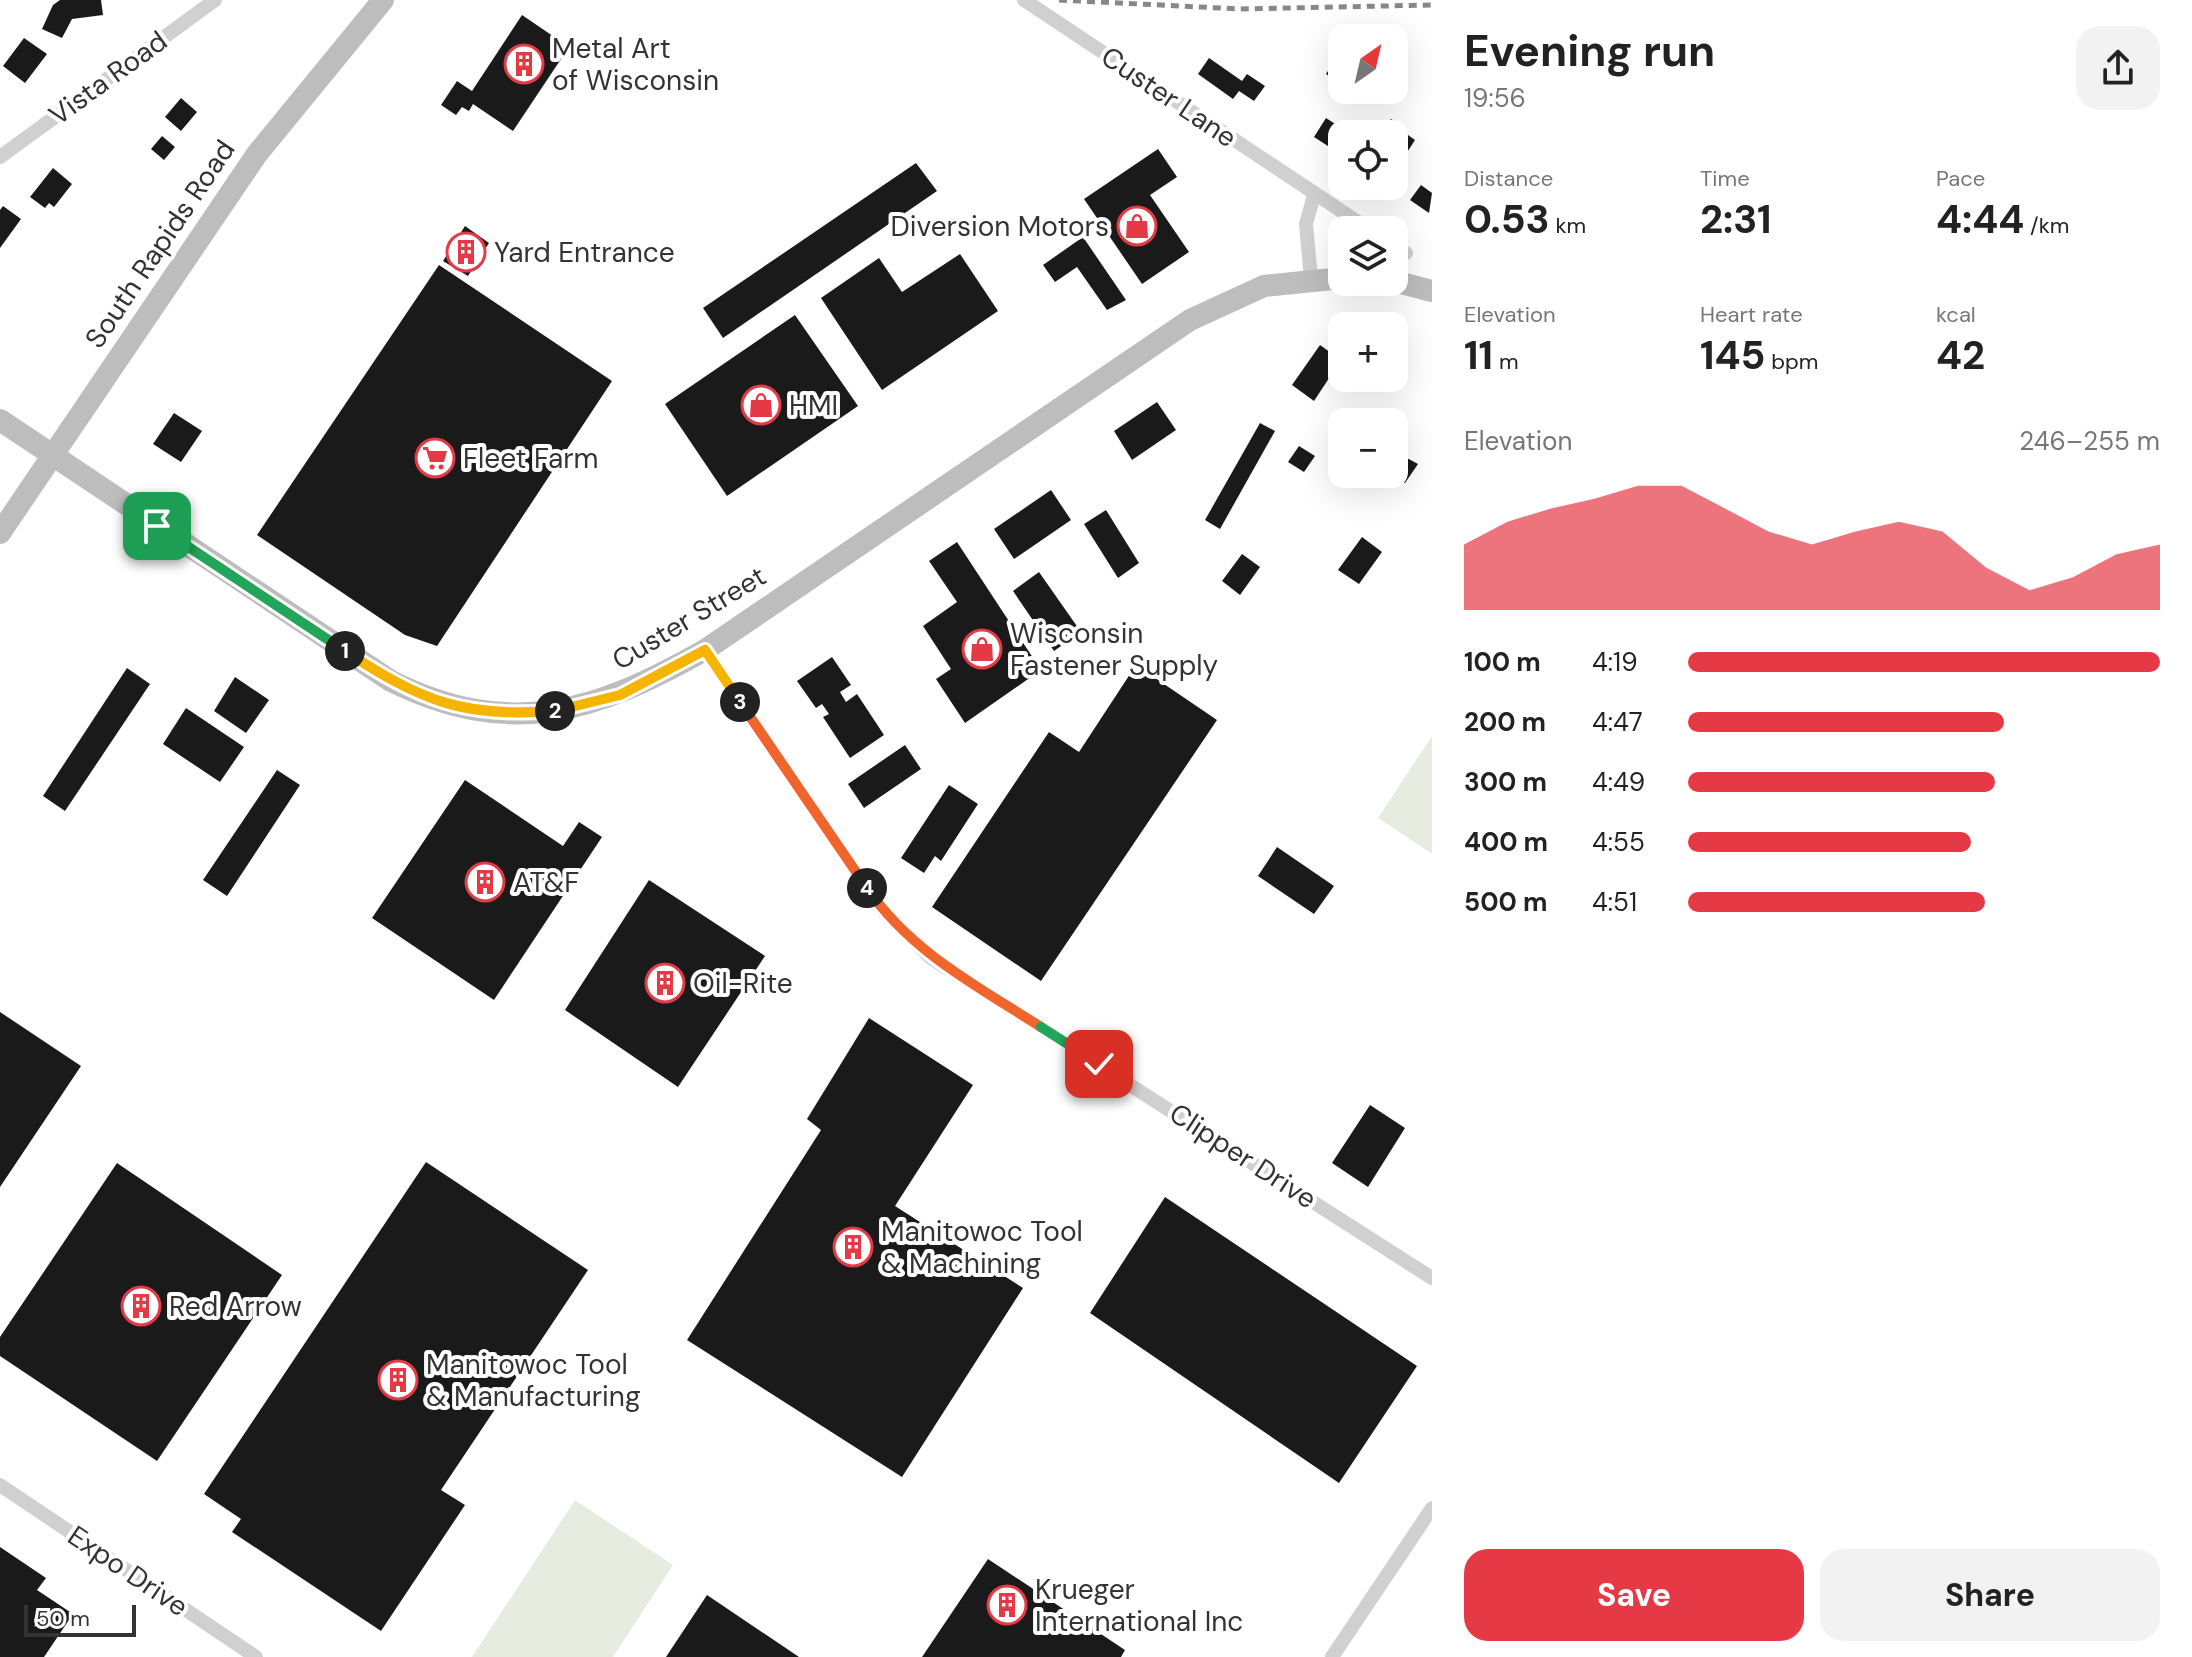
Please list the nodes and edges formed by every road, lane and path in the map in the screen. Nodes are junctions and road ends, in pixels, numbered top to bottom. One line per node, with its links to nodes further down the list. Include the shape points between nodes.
1 (215, 0): 4 (street, Vista Road)
2 (383, 0): 12 (street, South Rapids Road, via 257,154)
3 (1024, 0): 5 (street, Custer Lane)
4 (0, 157)
5 (1314, 195): 6 (street, Custer Lane); 8 (street, via 1306,224)
6 (1348, 216)
7 (1328, 278): 8 (street, Custer Street)
8 (1311, 279): 14 (street, Custer Street, via 1264,286 1190,320)
9 (1408, 285): 10 (street)
10 (1432, 291)
11 (0, 420): 12 (street, Custer Street)
12 (52, 456): 13 (street, South Rapids Road); 14 (street, Custer Street, via 391,681 433,702 520,714 567,710 620,695)
13 (0, 533)
14 (705, 650): 15 (street, Clipper Drive, via 884,912 921,949)
15 (1432, 1278)
16 (0, 1485): 18 (street, Expo Drive)
17 (1432, 1508): 19 (street)
18 (256, 1657)
19 (1332, 1657)

